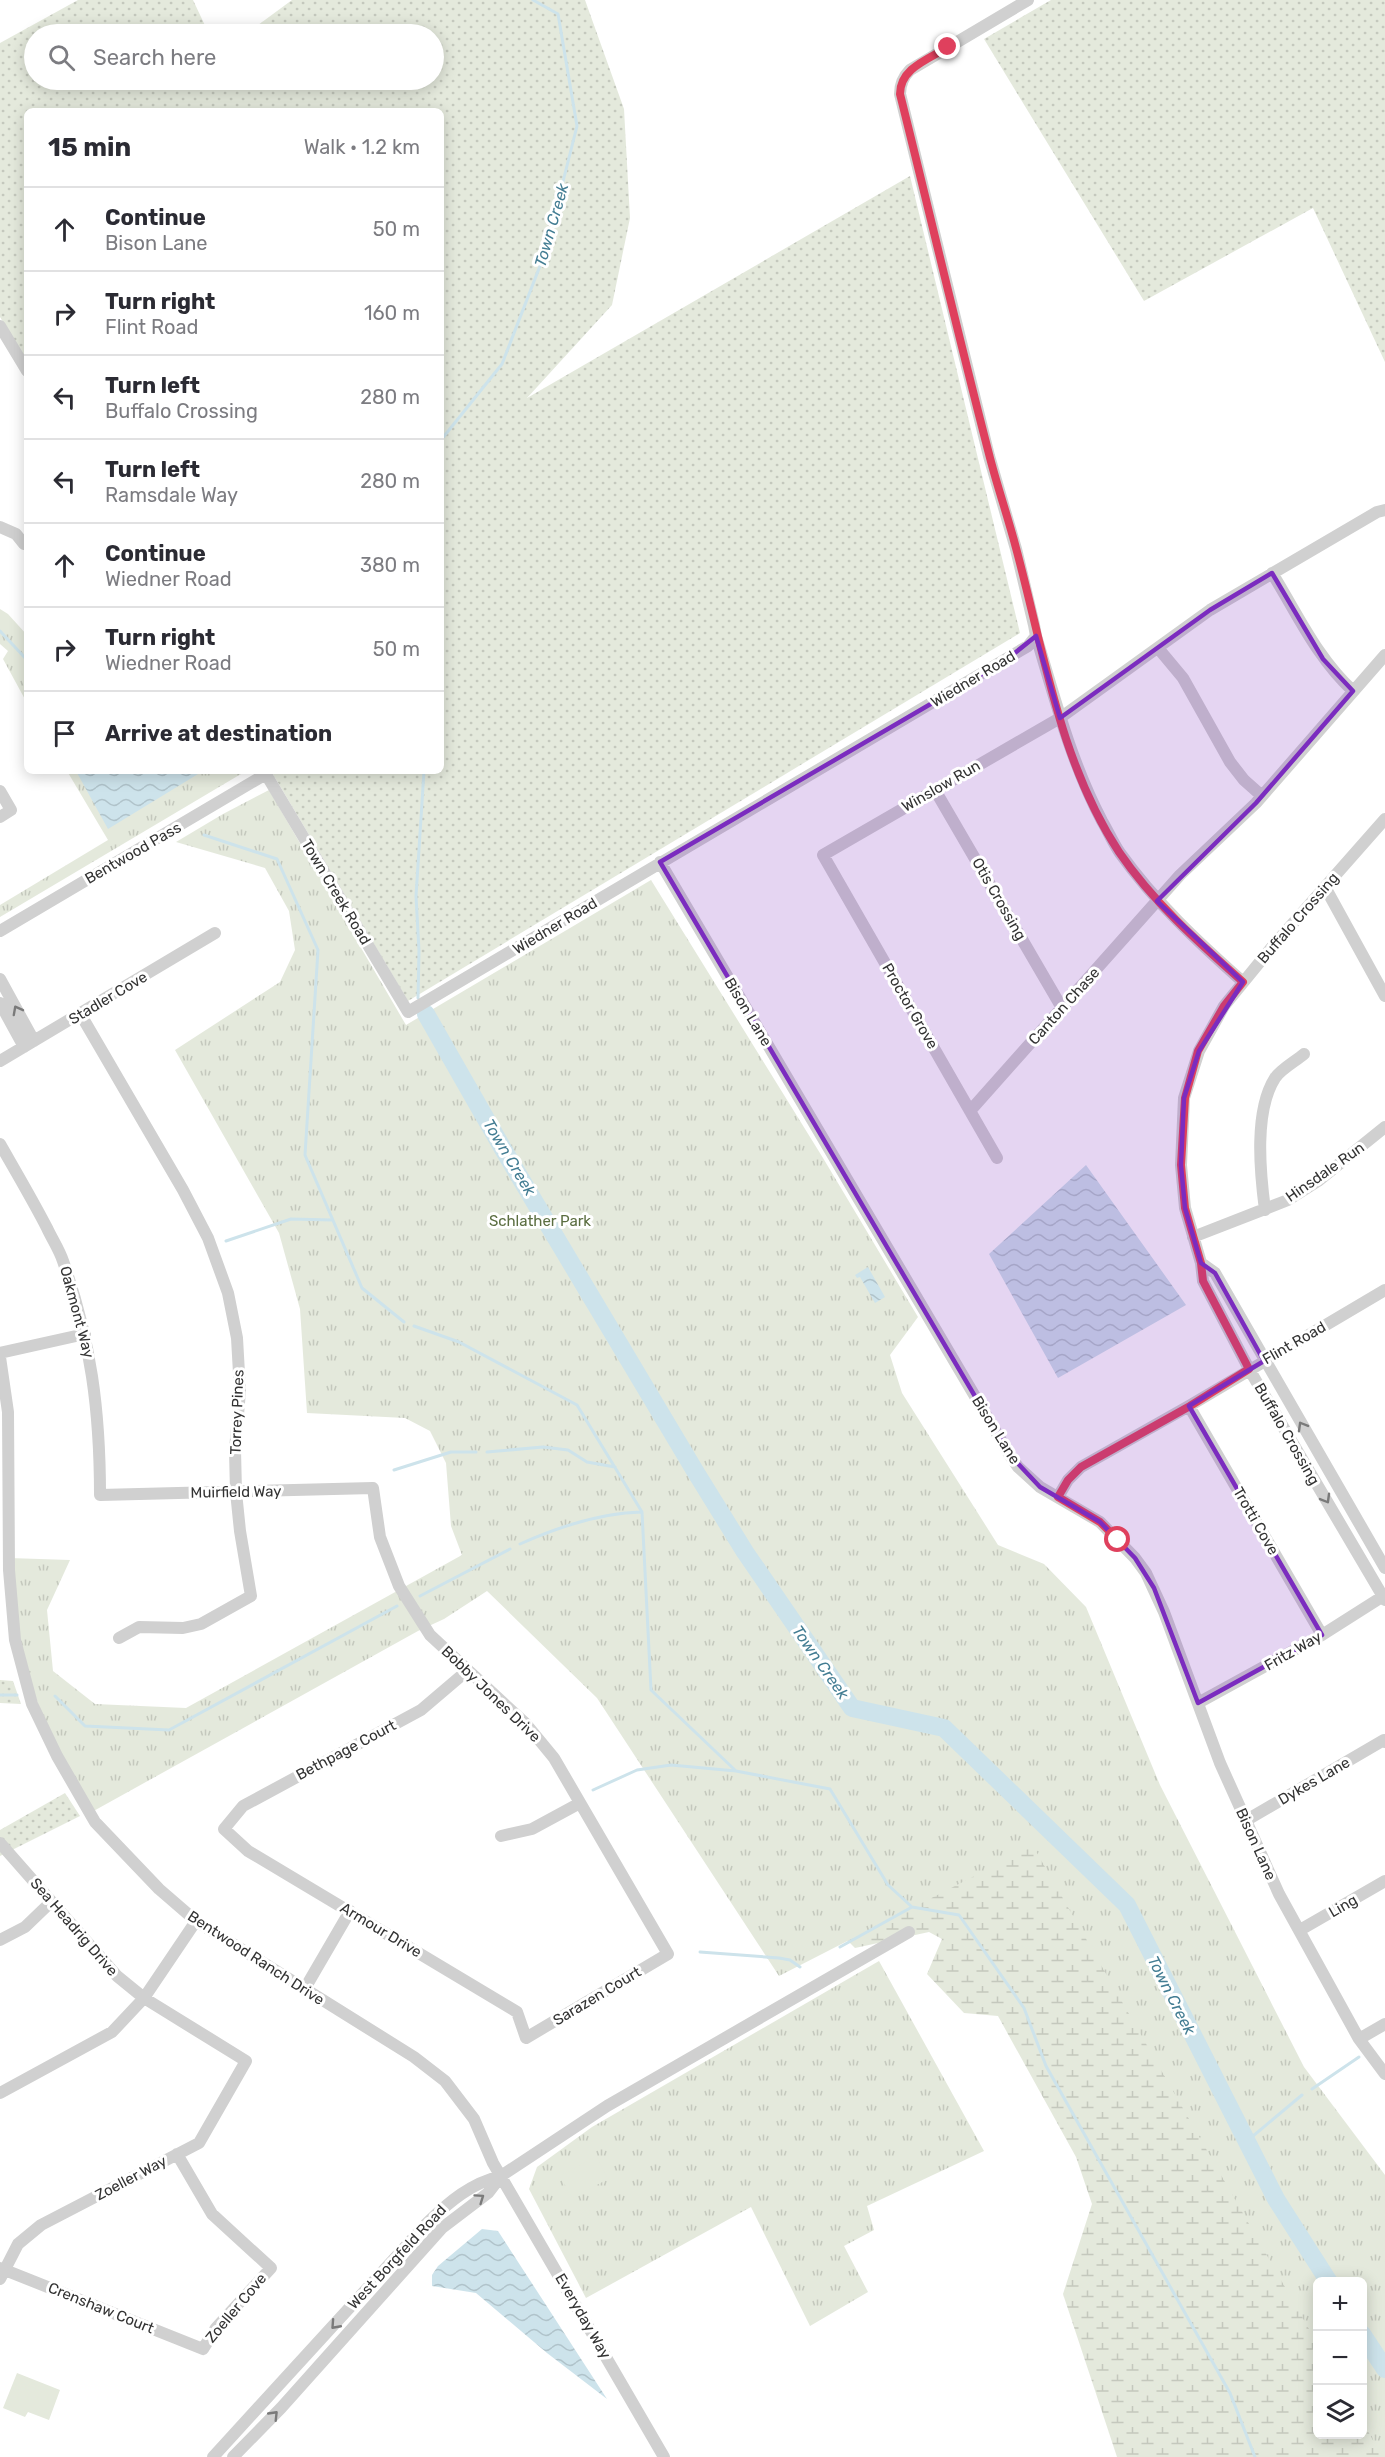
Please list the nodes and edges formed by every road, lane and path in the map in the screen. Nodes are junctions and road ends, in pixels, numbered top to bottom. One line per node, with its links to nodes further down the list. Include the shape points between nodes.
1 (1028, 0): 8 (street, via 910,70 904,76 900,94)
2 (1, 331): 3 (street)
3 (24, 366)
4 (1385, 510): 7 (street, Winslow Run)
5 (0, 527): 6 (street, via 16,534)
6 (24, 544)
7 (1272, 573): 9 (street, Winslow Run, via 1210,610); 11 (street, via 1323,659)
8 (1036, 636): 12 (street); 21 (street, Wiedner Road, via 1006,660)
9 (1158, 648): 12 (street, Winslow Run); 17 (street, via 1183,678 1230,762)
10 (1385, 655): 11 (street, Canton Chase)
11 (1353, 691): 17 (street, Canton Chase)
12 (1060, 717): 15 (street, Winslow Run); 23 (street, via 1089,796 1119,851)
13 (263, 774): 24 (street, Bentwood Pass)
14 (266, 774): 31 (street, Town Creek Road)
15 (935, 790): 20 (street, Winslow Run); 30 (street, Otis Crossing)
16 (0, 791): 18 (street)
17 (1262, 796): 23 (street, Canton Chase)
18 (5, 813)
19 (1385, 819): 22 (street, Buffalo Crossing)
20 (823, 855): 36 (street, Proctor Grove)
21 (660, 862): 31 (street, Wiedner Road); 52 (street, Bison Lane, via 1009,1454 1035,1482)
22 (1325, 887): 27 (street, Buffalo Crossing); 28 (street)
23 (1157, 901): 27 (street); 30 (street, Canton Chase)
24 (0, 931)
25 (215, 933): 32 (street, Stadler Cove)
26 (0, 979): 33 (street, one-way to 26)
27 (1243, 982): 41 (street, Buffalo Crossing, via 1198,1051 1185,1098 1181,1165 1185,1208)
28 (1385, 996)
29 (0, 1003): 33 (street)
30 (1062, 1008): 36 (street, Canton Chase)
31 (408, 1012)
32 (81, 1015): 33 (street, Stadler Cove); 50 (street, Torrey Pines, via 183,1190 208,1239 228,1293 237,1338 240,1391)
33 (29, 1044): 35 (street, Stadler Cove)
34 (1304, 1054): 40 (street, via 1276,1076 1264,1108 1260,1145)
35 (0, 1061)
36 (970, 1111): 39 (street, Proctor Grove)
37 (1385, 1127): 40 (street, Hinsdale Run, via 1318,1181)
38 (0, 1144): 44 (street, Oakmont Way, via 63,1259)
39 (997, 1158)
40 (1265, 1210): 41 (street, Hinsdale Run)
41 (1193, 1237): 42 (street, Buffalo Crossing)
42 (1201, 1263): 46 (street, Buffalo Crossing, via 1215,1273); 47 (street, Buffalo Crossing, via 1203,1281)
43 (1385, 1290): 46 (street, Flint Road)
44 (85, 1334): 45 (street); 51 (street, Oakmont Way, via 100,1435)
45 (0, 1355): 55 (street, Bentwood Ranch Drive, via 8,1412)
46 (1264, 1361): 47 (street, Flint Road); 53 (street, Buffalo Crossing, one-way to 46)
47 (1249, 1369): 48 (street, Flint Road); 54 (street, Buffalo Crossing, one-way to 54)
48 (1190, 1406): 52 (street, Flint Road, via 1081,1467); 56 (street, Trotti Cove)
49 (373, 1488): 50 (street, Muirfield Way); 58 (street, Bobby Jones Drive, via 380,1537 399,1586 430,1635)
50 (236, 1492): 51 (street, Muirfield Way); 57 (street, Torrey Pines, via 251,1596 201,1624 183,1628 139,1627)
51 (100, 1495)
52 (1058, 1497): 59 (street, Bison Lane, via 1100,1522 1146,1573)
53 (1385, 1568)
54 (1384, 1597): 56 (street, Fritz Way)
55 (6, 1609): 69 (street, Bentwood Ranch Drive, via 32,1704 95,1822)
56 (1322, 1635): 59 (street, Fritz Way)
57 (119, 1638)
58 (468, 1670): 61 (street, Bobby Jones Drive, via 526,1724 554,1758); 63 (street, Bethpage Court, via 421,1710 243,1806)
59 (1198, 1703): 62 (street, Bison Lane)
60 (1384, 1741): 62 (street, Dykes Lane)
61 (580, 1803): 64 (street, via 532,1829); 73 (street, Bobby Jones Drive)
62 (1245, 1821): 70 (street, Bison Lane)
63 (224, 1829): 68 (street, Armour Drive, via 248,1851)
64 (501, 1836)
65 (0, 1843): 67 (street, Sea Headrig Drive)
66 (1385, 1881): 70 (street, Ling)
67 (51, 1902): 72 (street, via 25,1927); 75 (street, Sea Headrig Drive, via 117,1976)
68 (350, 1911): 74 (street); 77 (street, Armour Drive, via 517,2012)
69 (196, 1922): 74 (street, Bentwood Ranch Drive); 75 (street)
70 (1300, 1930): 78 (street, Bison Lane)
71 (909, 1932): 83 (street, via 607,2106)
72 (0, 1940)
73 (668, 1954): 77 (street, Sarazen Court)
74 (304, 1990): 83 (street, Bentwood Ranch Drive, via 414,2057 445,2081 474,2119)
75 (144, 1998): 79 (street, Sea Headrig Drive); 81 (street, via 112,2032)
76 (1385, 2024): 78 (street)
77 (526, 2038)
78 (1359, 2039): 80 (street, Bison Lane)
79 (246, 2061): 82 (street, Zoeller Way, via 199,2143)
80 (1385, 2074)
81 (0, 2093)
82 (177, 2154): 84 (street, Zoeller Way, via 41,2225 18,2244); 85 (street, Zoeller Cove, via 212,2214 271,2268)
83 (501, 2176): 86 (street, West Borgfeld Road, one-way to 86, via 483,2180 449,2202 427,2223); 87 (street, West Borgfeld Road, one-way to 83, via 442,2228 488,2193); 88 (street, Everyday Way)
84 (1, 2272): 85 (street, Crenshaw Court)
85 (202, 2349)
86 (213, 2457)
87 (233, 2457)
88 (664, 2457)

